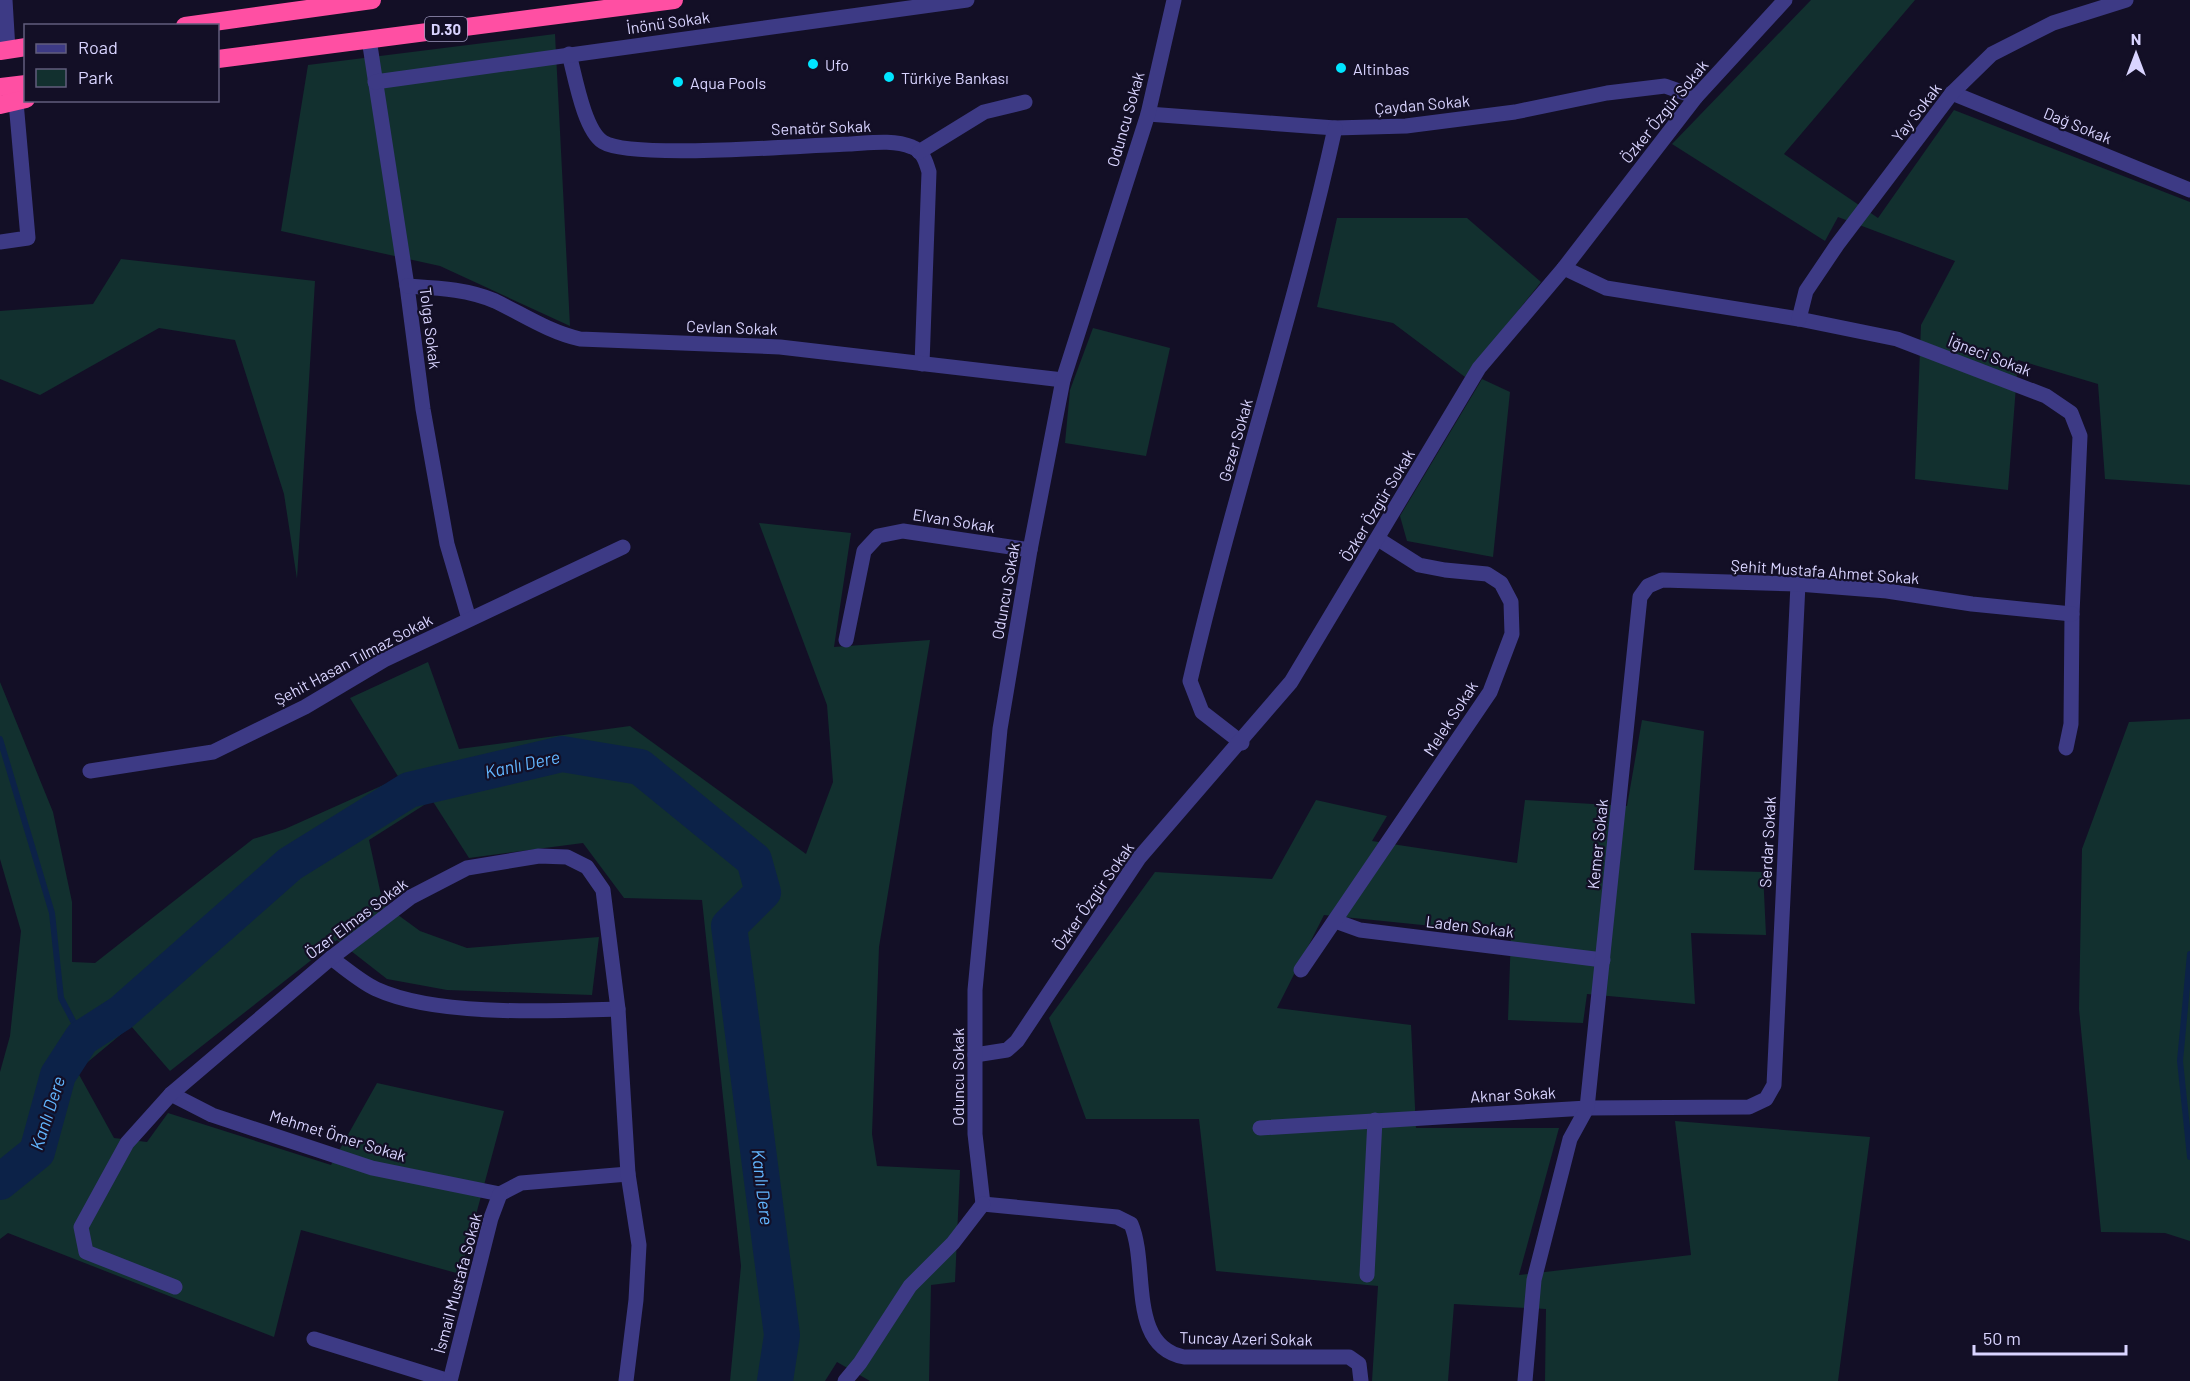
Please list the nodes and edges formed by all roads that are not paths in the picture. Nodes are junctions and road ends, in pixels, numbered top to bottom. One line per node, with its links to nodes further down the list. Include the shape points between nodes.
1 (5, 0): 10 (street)
2 (372, 0): 8 (highway)
3 (674, 0): 9 (highway, D.30)
4 (967, 0): 11 (street, İnönü Sokak)
5 (1174, 0): 20 (street, Oduncu Sokak)
6 (1785, 0): 17 (street, Özker Özgür Sokak)
7 (2126, 0): 16 (street, Yay Sokak, via 2053,23 1992,54)
8 (199, 24)
9 (369, 39): 12 (highway, D.30); 13 (street, Tolga Sokak)
10 (11, 49)
11 (569, 54): 13 (street, İnönü Sokak); 22 (street, Senatör Sokak, via 591,128 604,142 621,147 660,151 900,143)
12 (219, 58)
13 (375, 82): 26 (street, Tolga Sokak)
14 (24, 84): 15 (highway)
15 (0, 87)
16 (1952, 93): 23 (street, Dağ Sokak); 27 (street, Yay Sokak, via 1837,245 1806,291)
17 (1696, 97): 21 (street, Çaydan Sokak, via 1665,86 1406,126); 25 (street, Özker Özgür Sokak)
18 (14, 102): 24 (street, via 28,238)
19 (1025, 102): 22 (street, via 984,112)
20 (1148, 114): 21 (street, Çaydan Sokak); 29 (street, Oduncu Sokak)
21 (1335, 128): 38 (street, Gezer Sokak, via 1308,247 1248,455 1190,681 1202,712)
22 (919, 152): 28 (street, via 929,172)
23 (2190, 190)
24 (0, 242)
25 (1564, 268): 27 (street, İğneci Sokak, via 1606,288); 30 (street, Özker Özgür Sokak, via 1479,368)
26 (407, 286): 28 (street, Cevlan Sokak, via 471,293 580,339 780,347); 36 (street, Tolga Sokak, via 423,410 447,544)
27 (1799, 319): 35 (street, İğneci Sokak, via 1897,339 2046,396 2071,412 2080,436)
28 (922, 364): 29 (street, Cevlan Sokak)
29 (1063, 380): 32 (street, Oduncu Sokak)
30 (1378, 539): 38 (street, Özker Özgür Sokak, via 1292,682); 41 (street, Melek Sokak, via 1419,565 1487,574 1502,583 1511,602 1512,634 1490,692)
31 (623, 547): 36 (street, Şehit Hasan Tılmaz Sokak)
32 (1030, 550): 37 (street, Elvan Sokak, via 903,531 878,536 864,551); 46 (street, Oduncu Sokak, via 1000,729 978,946)
33 (1798, 584): 34 (street, Şehit Mustafa Ahmet Sokak, via 1662,580); 35 (street, Şehit Mustafa Ahmet Sokak); 48 (street, Serdar Sokak, via 1774,1085)
34 (1648, 586): 43 (street, Kemer Sokak, via 1640,597)
35 (2072, 614): 39 (street, İğneci Sokak, via 2071,724)
36 (469, 619): 40 (street, Şehit Hasan Tılmaz Sokak, via 213,752)
37 (846, 640)
38 (1242, 743): 46 (street, Özker Özgür Sokak, via 1139,858 1017,1041 1007,1050)
39 (2066, 748)
40 (90, 771)
41 (1335, 921): 43 (street, Laden Sokak, via 1360,930); 44 (street, Melek Sokak)
42 (331, 958): 45 (street, via 376,989 431,1005 539,1011); 45 (street, Özer Elmas Sokak, via 411,897 467,868 539,856 567,857 587,867 603,890); 47 (street, Özer Elmas Sokak)
43 (1603, 960): 49 (street, Kemer Sokak)
44 (1301, 970)
45 (618, 1009): 52 (street, Özer Elmas Sokak)
46 (975, 1055): 54 (street, Oduncu Sokak, via 975,1134)
47 (171, 1094): 53 (street, Mehmet Ömer Sokak, via 212,1115 372,1168); 56 (street, Özer Elmas Sokak, via 127,1143 81,1227 86,1252)
48 (1766, 1100): 49 (street, Aknar Sokak, via 1749,1107)
49 (1587, 1108): 50 (street, Aknar Sokak); 62 (street, via 1570,1139 1534,1280)
50 (1375, 1120): 51 (street, Aknar Sokak); 55 (street)
51 (1260, 1128)
52 (628, 1174): 53 (street, via 521,1183); 59 (street, Özer Elmas Sokak, via 639,1245)
53 (500, 1194): 58 (street, İsmail Mustafa Sokak)
54 (983, 1204): 60 (street, via 953,1243 910,1286); 61 (street, Tuncay Azeri Sokak, via 1118,1217 1131,1224 1137,1238 1147,1326 1155,1342 1170,1354 1348,1357 1359,1364)
55 (1367, 1275)
56 (175, 1287)
57 (314, 1339): 58 (street)
58 (449, 1381)
59 (626, 1381)
60 (845, 1381)
61 (1361, 1381)
62 (1525, 1381)

